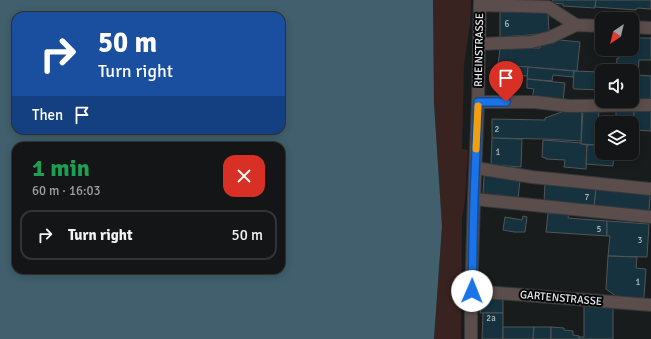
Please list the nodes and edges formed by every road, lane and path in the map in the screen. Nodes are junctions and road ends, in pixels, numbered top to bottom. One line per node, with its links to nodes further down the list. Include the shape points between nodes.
1 (480, 2): 2 (street); 7 (street, RHEINSTRASSE)
2 (548, 3): 3 (street)
3 (576, 25): 4 (street); 7 (street, via 551,37 531,42)
4 (595, 26)
5 (639, 27): 6 (street)
6 (651, 28)
7 (479, 44): 8 (street, RHEINSTRASSE)
8 (478, 102): 9 (street, via 535,102 569,106); 10 (street, RHEINSTRASSE)
9 (651, 105)
10 (476, 168): 11 (street, via 532,177); 12 (street, RHEINSTRASSE)
11 (651, 188)
12 (474, 199): 13 (street); 14 (street, RHEINSTRASSE)
13 (651, 217)
14 (472, 291): 15 (street, GARTENSTRASSE); 16 (street, RHEINSTRASSE)
15 (651, 305)
16 (471, 339)

